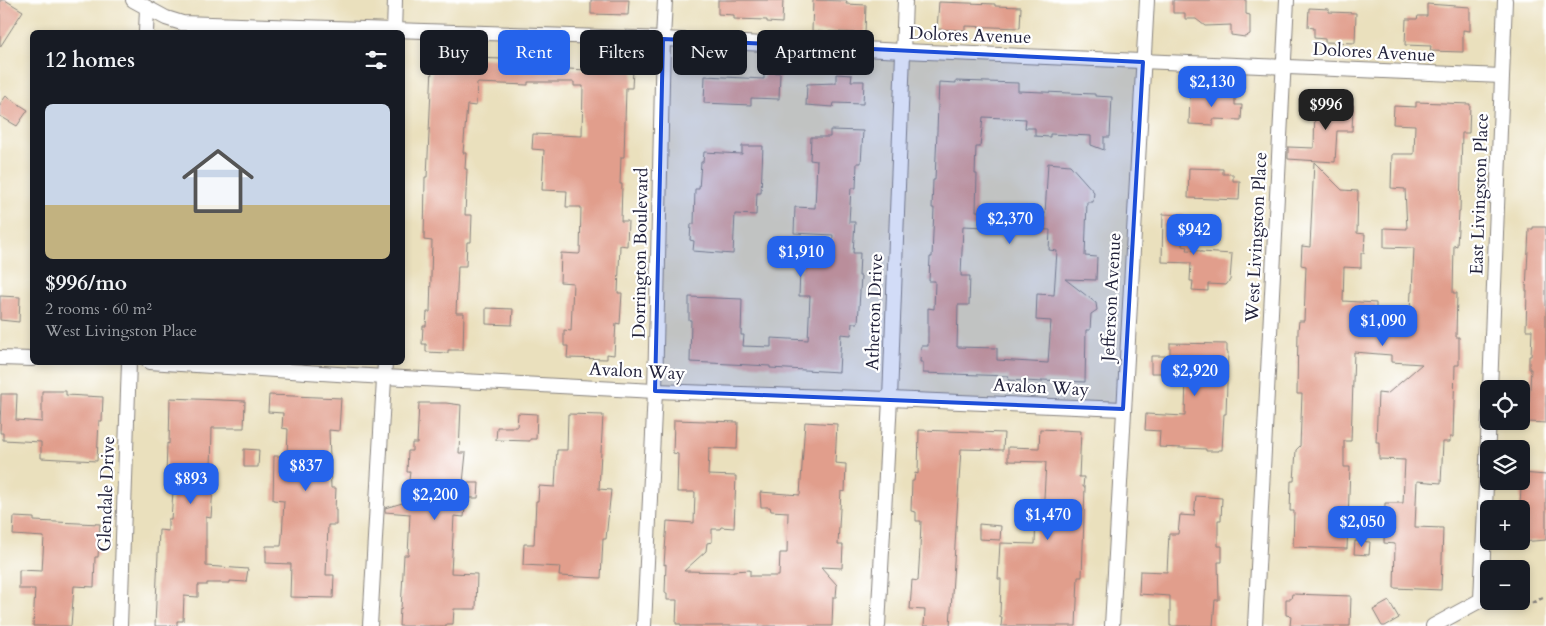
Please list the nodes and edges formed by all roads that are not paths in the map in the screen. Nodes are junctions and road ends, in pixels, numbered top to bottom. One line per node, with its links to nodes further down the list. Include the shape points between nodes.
1 (133, 0): 8 (street)
2 (395, 0): 11 (street)
3 (666, 0): 14 (street, Dorrington Boulevard)
4 (905, 0): 15 (street, Atherton Drive)
5 (1147, 0): 16 (street, Jefferson Avenue)
6 (1287, 0): 17 (street, West Livingston Place)
7 (1505, 0): 19 (street, East Livingston Place)
8 (147, 8): 9 (street); 10 (street, Dolores Avenue, via 182,23)
9 (146, 30)
10 (347, 30)
11 (394, 30)
12 (405, 32): 13 (street, Dolores Avenue)
13 (580, 37)
14 (663, 39): 15 (street, Dolores Avenue)
15 (903, 51): 16 (street, Dolores Avenue); 28 (street, Atherton Drive)
16 (1143, 62): 17 (street, Dolores Avenue); 29 (street, Jefferson Avenue)
17 (1284, 67): 19 (street, Dolores Avenue); 36 (street, West Livingston Place)
18 (662, 75): 27 (street, Dorrington Boulevard)
19 (1502, 76): 26 (street, East Livingston Place)
20 (0, 358): 21 (street)
21 (30, 359)
22 (129, 365): 31 (street, Glendale Drive)
23 (196, 365): 25 (street, Avalon Way)
24 (385, 365): 25 (street)
25 (384, 377): 27 (street, Avalon Way); 32 (street)
26 (1490, 380)
27 (655, 391): 28 (street, Avalon Way); 33 (street, Dorrington Boulevard)
28 (890, 399): 29 (street, Avalon Way); 34 (street, Atherton Drive)
29 (1123, 409): 35 (street, Jefferson Avenue)
30 (1488, 430): 37 (street, via 1481,600)
31 (120, 626)
32 (370, 626)
33 (644, 626)
34 (878, 626)
35 (1112, 626)
36 (1255, 626)
37 (1434, 626)

